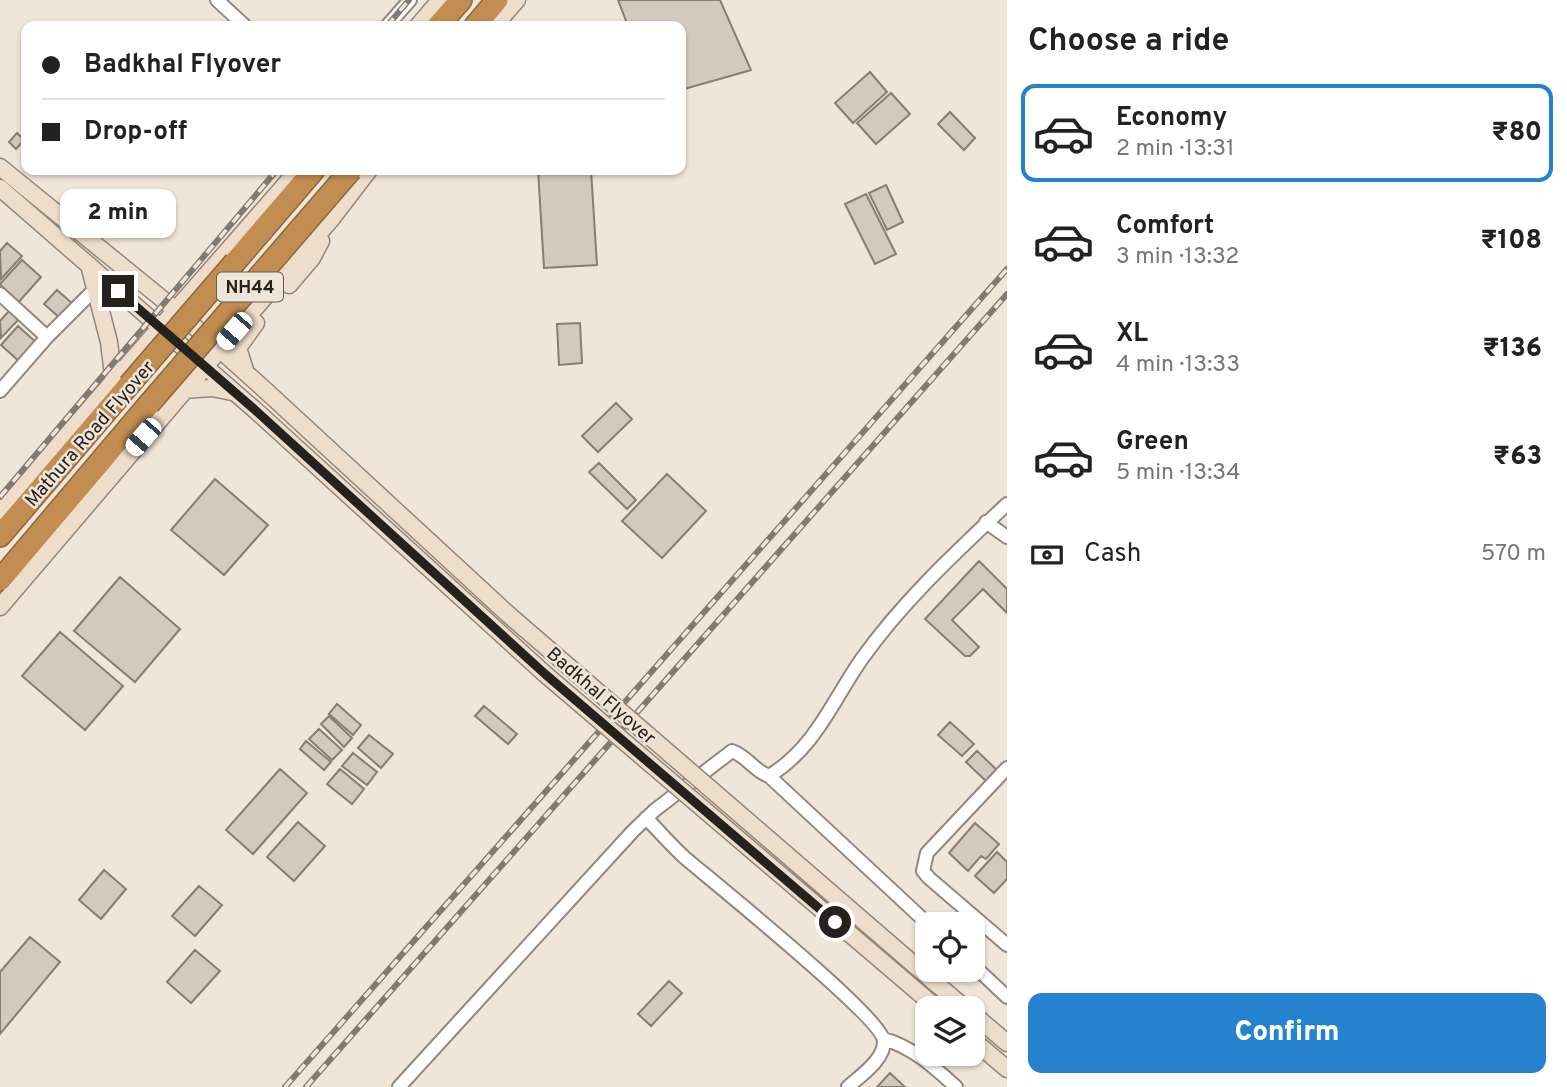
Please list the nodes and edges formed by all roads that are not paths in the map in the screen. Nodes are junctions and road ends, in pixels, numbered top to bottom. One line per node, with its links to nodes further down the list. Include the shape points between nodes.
1 (217, 0): 7 (street)
2 (410, 0): 8 (street)
3 (440, 0): 9 (main road)
4 (461, 0): 10 (highway)
5 (497, 0): 11 (highway)
6 (517, 0): 12 (main road)
7 (240, 21)
8 (391, 21)
9 (422, 21)
10 (443, 21)
11 (479, 21)
12 (498, 21)
13 (0, 167): 25 (main road, Badkhal Flyover)
14 (294, 175): 20 (main road)
15 (310, 175): 39 (highway, Mathura Road Flyover / NH44, bridge)
16 (347, 175): 41 (highway, Mathura Road Flyover / NH44, bridge)
17 (365, 175): 19 (main road)
18 (0, 188): 21 (main road, Badkhal Flyover)
19 (333, 217): 24 (main road); 31 (main road, via 312,258 245,335 239,348)
20 (218, 263): 24 (main road, via 219,274 233,290 249,299); 25 (main road)
21 (89, 265): 22 (main road); 26 (main road, Badkhal Flyover)
22 (95, 289): 27 (street); 32 (main road)
23 (0, 294): 27 (street)
24 (265, 296): 28 (main road)
25 (177, 311): 26 (main road); 28 (main road, Badkhal Flyover)
26 (160, 329): 29 (main road); 30 (main road, Badkhal Flyover)
27 (47, 337): 33 (street)
28 (219, 349): 30 (main road); 31 (main road, Badkhal Flyover)
29 (131, 362): 32 (main road); 35 (main road, via 162,374)
30 (204, 366): 34 (main road, Badkhal Flyover); 35 (main road)
31 (246, 373): 50 (main road, Badkhal Flyover, bridge, via 509,615)
32 (114, 383): 37 (main road)
33 (0, 391)
34 (234, 392): 35 (main road, via 212,388); 49 (main road, Badkhal Flyover, bridge, via 545,674)
35 (179, 395): 42 (main road)
36 (1007, 504): 38 (street)
37 (0, 511)
38 (986, 522): 40 (street); 44 (street, via 890,623 811,738)
39 (0, 536)
40 (1007, 537)
41 (0, 580)
42 (0, 607)
43 (1007, 768): 47 (street, via 927,853 923,871)
44 (769, 776): 45 (street, via 732,751); 46 (street)
45 (646, 818): 53 (street, via 681,854 842,992); 57 (street)
46 (915, 912)
47 (1007, 945)
48 (985, 976): 51 (street)
49 (922, 996)
50 (951, 996)
51 (1007, 997)
52 (985, 1024): 54 (main road)
53 (884, 1040): 58 (street, via 876,1060); 59 (street, via 922,1057)
54 (1007, 1043)
55 (985, 1050): 56 (main road)
56 (1007, 1069)
57 (399, 1087)
58 (848, 1087)
59 (956, 1087)

